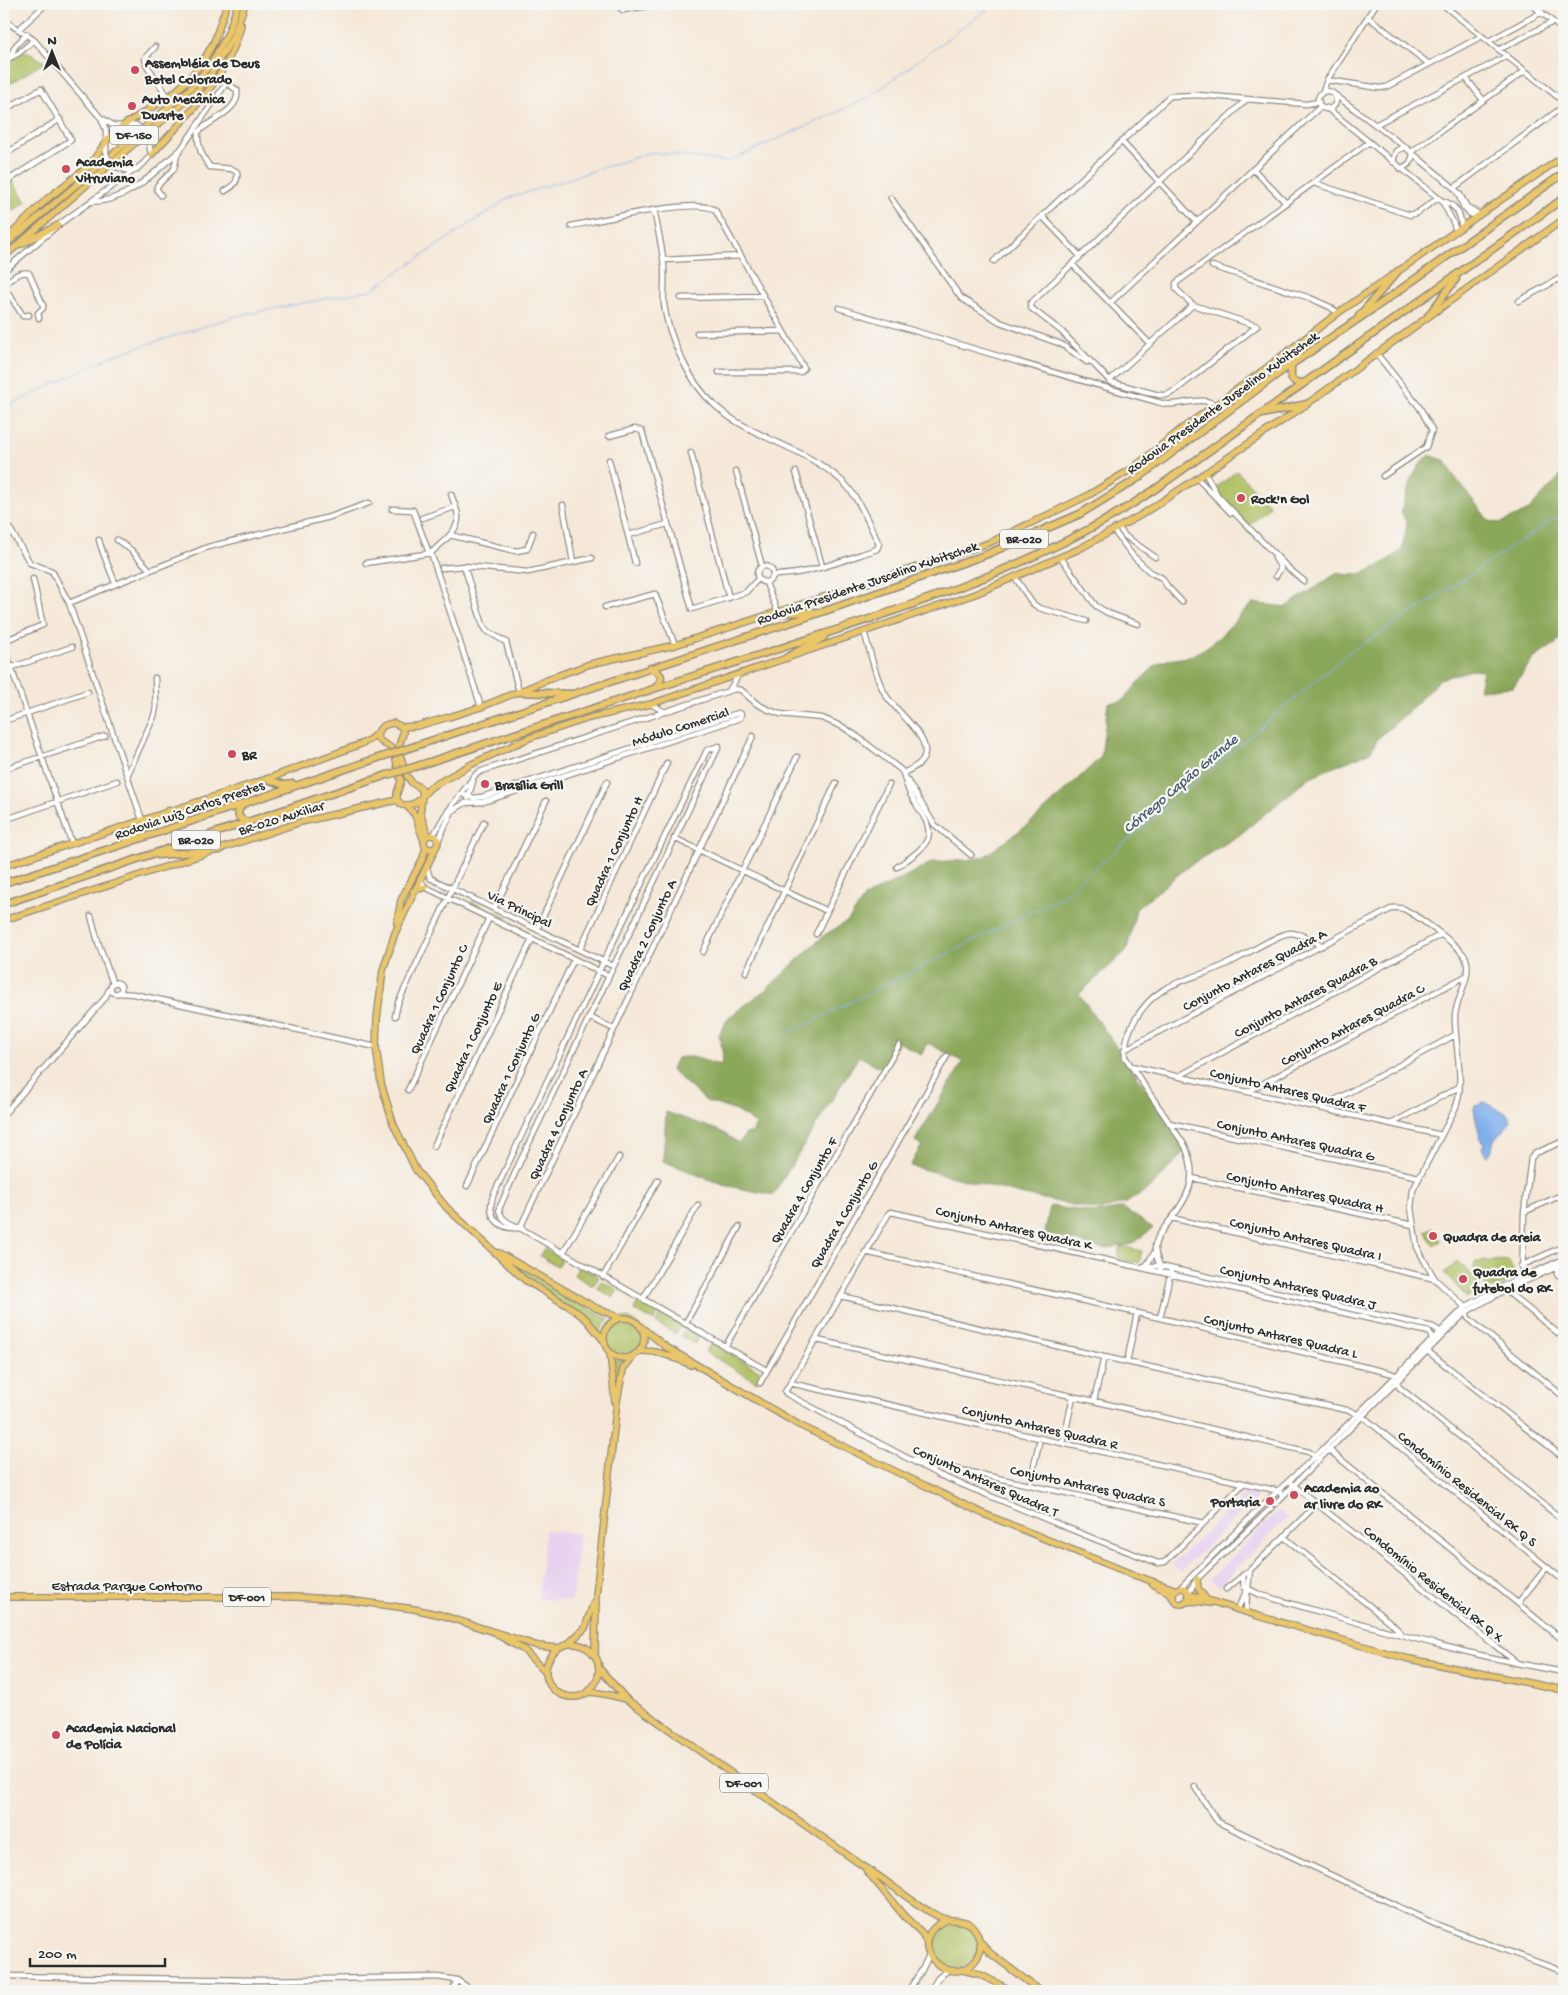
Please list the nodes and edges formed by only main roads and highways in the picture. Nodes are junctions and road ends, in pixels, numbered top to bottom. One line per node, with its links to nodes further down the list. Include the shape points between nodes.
1 (227, 4): 9 (main road, via 214,42 186,82 113,132 89,166 47,199)
2 (244, 6): 3 (main road, via 238,40 218,76); 10 (main road, DF-150, via 212,62 191,88); 11 (main road, DF-150, via 233,37 217,66 189,99)
3 (151, 155)
4 (1564, 156): 13 (main road)
5 (1564, 173): 16 (highway, Rodovia Presidente Juscelino Kubitschek / BR-020)
6 (1564, 198): 14 (highway, BR-020)
7 (1564, 219): 15 (main road)
8 (58, 225): 11 (main road)
9 (4, 241)
10 (4, 246)
11 (13, 249): 12 (main road, DF-150)
12 (4, 257)
13 (1398, 272): 16 (highway); 22 (main road, via 1338,313 1133,468 1087,496 974,548)
14 (1460, 274): 15 (highway); 18 (highway, BR-020)
15 (1428, 316): 19 (main road)
16 (1352, 324): 17 (highway, Rodovia Presidente Juscelino Kubitschek / BR-020)
17 (1292, 364): 18 (highway, via 1290,378); 21 (highway, Rodovia Presidente Juscelino Kubitschek / BR-020, via 1137,479 1080,514 985,555)
18 (1305, 383): 20 (highway, BR-020)
19 (1307, 404): 20 (highway); 24 (main road, via 1116,529 1061,558 975,594)
20 (1259, 415): 23 (highway, BR-020, via 1135,503 1071,539 982,578)
21 (825, 611): 22 (highway); 25 (highway, Rodovia Presidente Juscelino Kubitschek / BR-020)
22 (778, 613): 27 (main road, via 675,645 590,664)
23 (838, 629): 24 (highway); 26 (highway, BR-020)
24 (786, 658): 34 (main road, via 652,704 589,718 529,738 472,764 431,787)
25 (649, 668): 26 (highway, via 662,676); 28 (highway, Rodovia Presidente Juscelino Kubitschek / BR-020)
26 (656, 688): 39 (highway, BR-020, bridge)
27 (519, 692): 28 (highway); 29 (main road, via 481,707 417,726)
28 (576, 695): 31 (highway, Rodovia Presidente Juscelino Kubitschek / BR-020, bridge)
29 (402, 727): 30 (main road, via 391,723); 34 (main road, via 398,749 407,776 421,788)
30 (377, 732): 32 (main road, via 361,744); 35 (main road, via 378,740 394,751 401,781)
31 (381, 757): 33 (highway, Rodovia Luiz Carlos Prestes / BR-020)
32 (268, 779): 33 (highway, via 284,785); 38 (main road)
33 (304, 783): 36 (highway, Rodovia Luiz Carlos Prestes / BR-020)
34 (422, 796): 37 (main road, via 416,803); 40 (main road, via 420,813)
35 (397, 800): 37 (main road); 43 (main road, BR-020 Auxiliar, via 302,822)
36 (242, 804): 39 (highway, via 239,817); 41 (highway, Rodovia Luiz Carlos Prestes / BR-020)
37 (406, 806): 40 (main road, via 415,815)
38 (169, 811): 41 (highway); 45 (main road)
39 (252, 822): 44 (highway, BR-020)
40 (428, 840): 42 (main road, via 437,839); 42 (main road, via 432,849); 46 (main road)
41 (121, 845): 48 (highway, Rodovia Luiz Carlos Prestes / BR-020)
42 (436, 845): 47 (main road)
43 (220, 850): 44 (highway); 52 (main road, BR-020 Auxiliar)
44 (146, 856): 51 (highway, BR-020)
45 (4, 866)
46 (416, 870): 47 (main road); 53 (main road, via 401,900)
47 (419, 878): 50 (main road)
48 (4, 883)
49 (425, 887): 50 (main road)
50 (413, 892): 53 (main road)
51 (4, 904)
52 (4, 920)
53 (395, 932): 54 (main road, via 383,970 376,1047 381,1083 393,1123 416,1170 447,1208)
54 (490, 1248): 55 (main road, via 596,1308); 57 (main road, via 525,1280 577,1311)
55 (620, 1318): 56 (main road, via 631,1319); 57 (main road, via 605,1329)
56 (640, 1326): 59 (main road, via 644,1339); 60 (main road, via 666,1347)
57 (604, 1341): 58 (main road)
58 (610, 1353): 59 (main road, via 625,1358); 61 (main road)
59 (637, 1353): 60 (main road, via 657,1351); 61 (main road, via 623,1369)
60 (709, 1373): 62 (main road, via 799,1425 940,1494)
61 (615, 1418): 66 (main road)
62 (1134, 1574): 64 (main road); 68 (main road)
63 (1197, 1579): 69 (main road, via 1198,1588)
64 (1178, 1589): 65 (main road, via 1186,1590); 68 (main road)
65 (1188, 1594): 69 (main road); 70 (main road)
66 (596, 1595): 73 (main road, via 584,1628); 75 (main road)
67 (4, 1597): 72 (main road, Estrada Parque Contorno / DF-001, via 347,1600 414,1609)
68 (1173, 1598): 70 (main road, via 1179,1604)
69 (1206, 1599): 71 (main road)
70 (1185, 1602): 71 (main road)
71 (1225, 1606): 78 (main road, via 1405,1658)
72 (487, 1629): 74 (main road, DF-001, via 538,1646); 77 (main road, DF-001, via 524,1650)
73 (568, 1644): 74 (main road, DF-001); 75 (main road, via 580,1645)
74 (558, 1648): 77 (main road, via 548,1658)
75 (595, 1656): 76 (main road, DF-001)
76 (599, 1668): 79 (main road, via 596,1684); 80 (main road, DF-001)
77 (546, 1673): 79 (main road, DF-001, via 550,1684 564,1696 577,1697)
78 (1564, 1690)
79 (588, 1692): 80 (main road, DF-001)
80 (626, 1699): 81 (main road, DF-001)
81 (863, 1866): 82 (main road, DF-001); 84 (main road, DF-001, via 922,1933)
82 (946, 1920): 83 (main road, DF-001, via 968,1923); 84 (main road, via 933,1929)
83 (980, 1941): 85 (main road, via 978,1955); 87 (main road, DF-001, via 990,1953)
84 (927, 1943): 85 (main road, DF-001, via 933,1962 947,1971)
85 (963, 1970): 86 (main road, via 979,1974)
86 (1012, 1991)
87 (1040, 1991)

